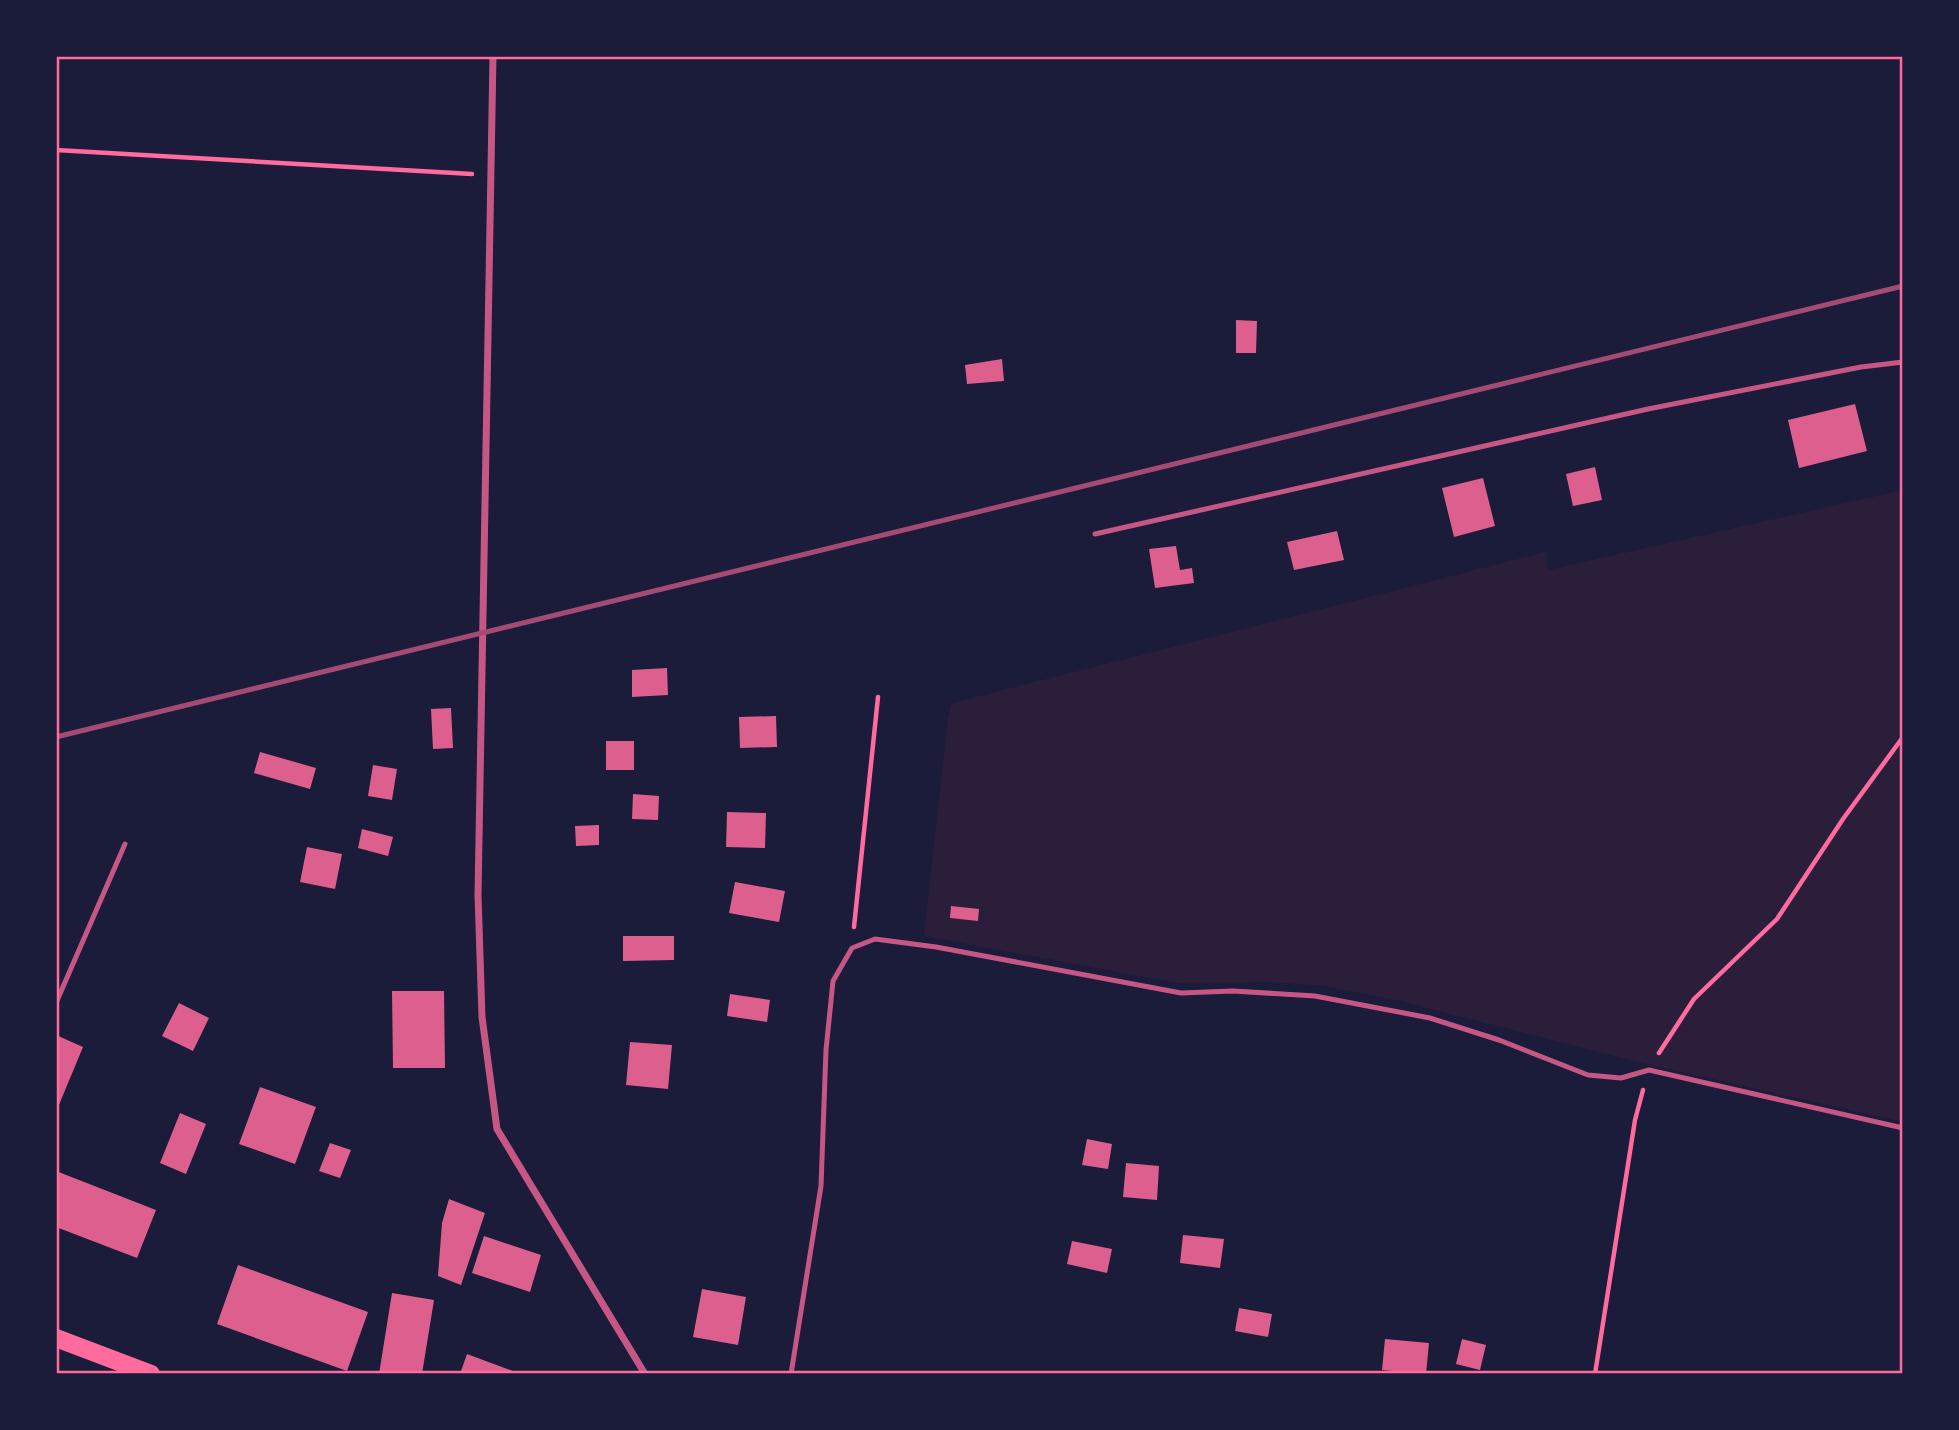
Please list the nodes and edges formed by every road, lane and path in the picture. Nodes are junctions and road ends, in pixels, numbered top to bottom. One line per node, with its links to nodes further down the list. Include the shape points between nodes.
1 (493, 56): 3 (street)
2 (56, 150): 3 (path)
3 (491, 176): 15 (street, via 478,895 482,1017 497,1129)
4 (1903, 362): 5 (lane, via 1648,409)
5 (1095, 534)
6 (878, 696): 9 (path)
7 (1903, 737): 11 (path, via 1777,919 1694,999)
8 (125, 844): 10 (lane)
9 (852, 948): 11 (lane, via 875,939 1181,993 1315,996 1430,1018 1588,1075 1621,1078); 16 (lane, via 833,981 821,1186)
10 (56, 1003)
11 (1648, 1070): 12 (lane); 17 (path, via 1635,1120)
12 (1903, 1128)
13 (56, 1339): 14 (main road)
14 (151, 1374)
15 (645, 1374)
16 (791, 1374)
17 (1595, 1374)

